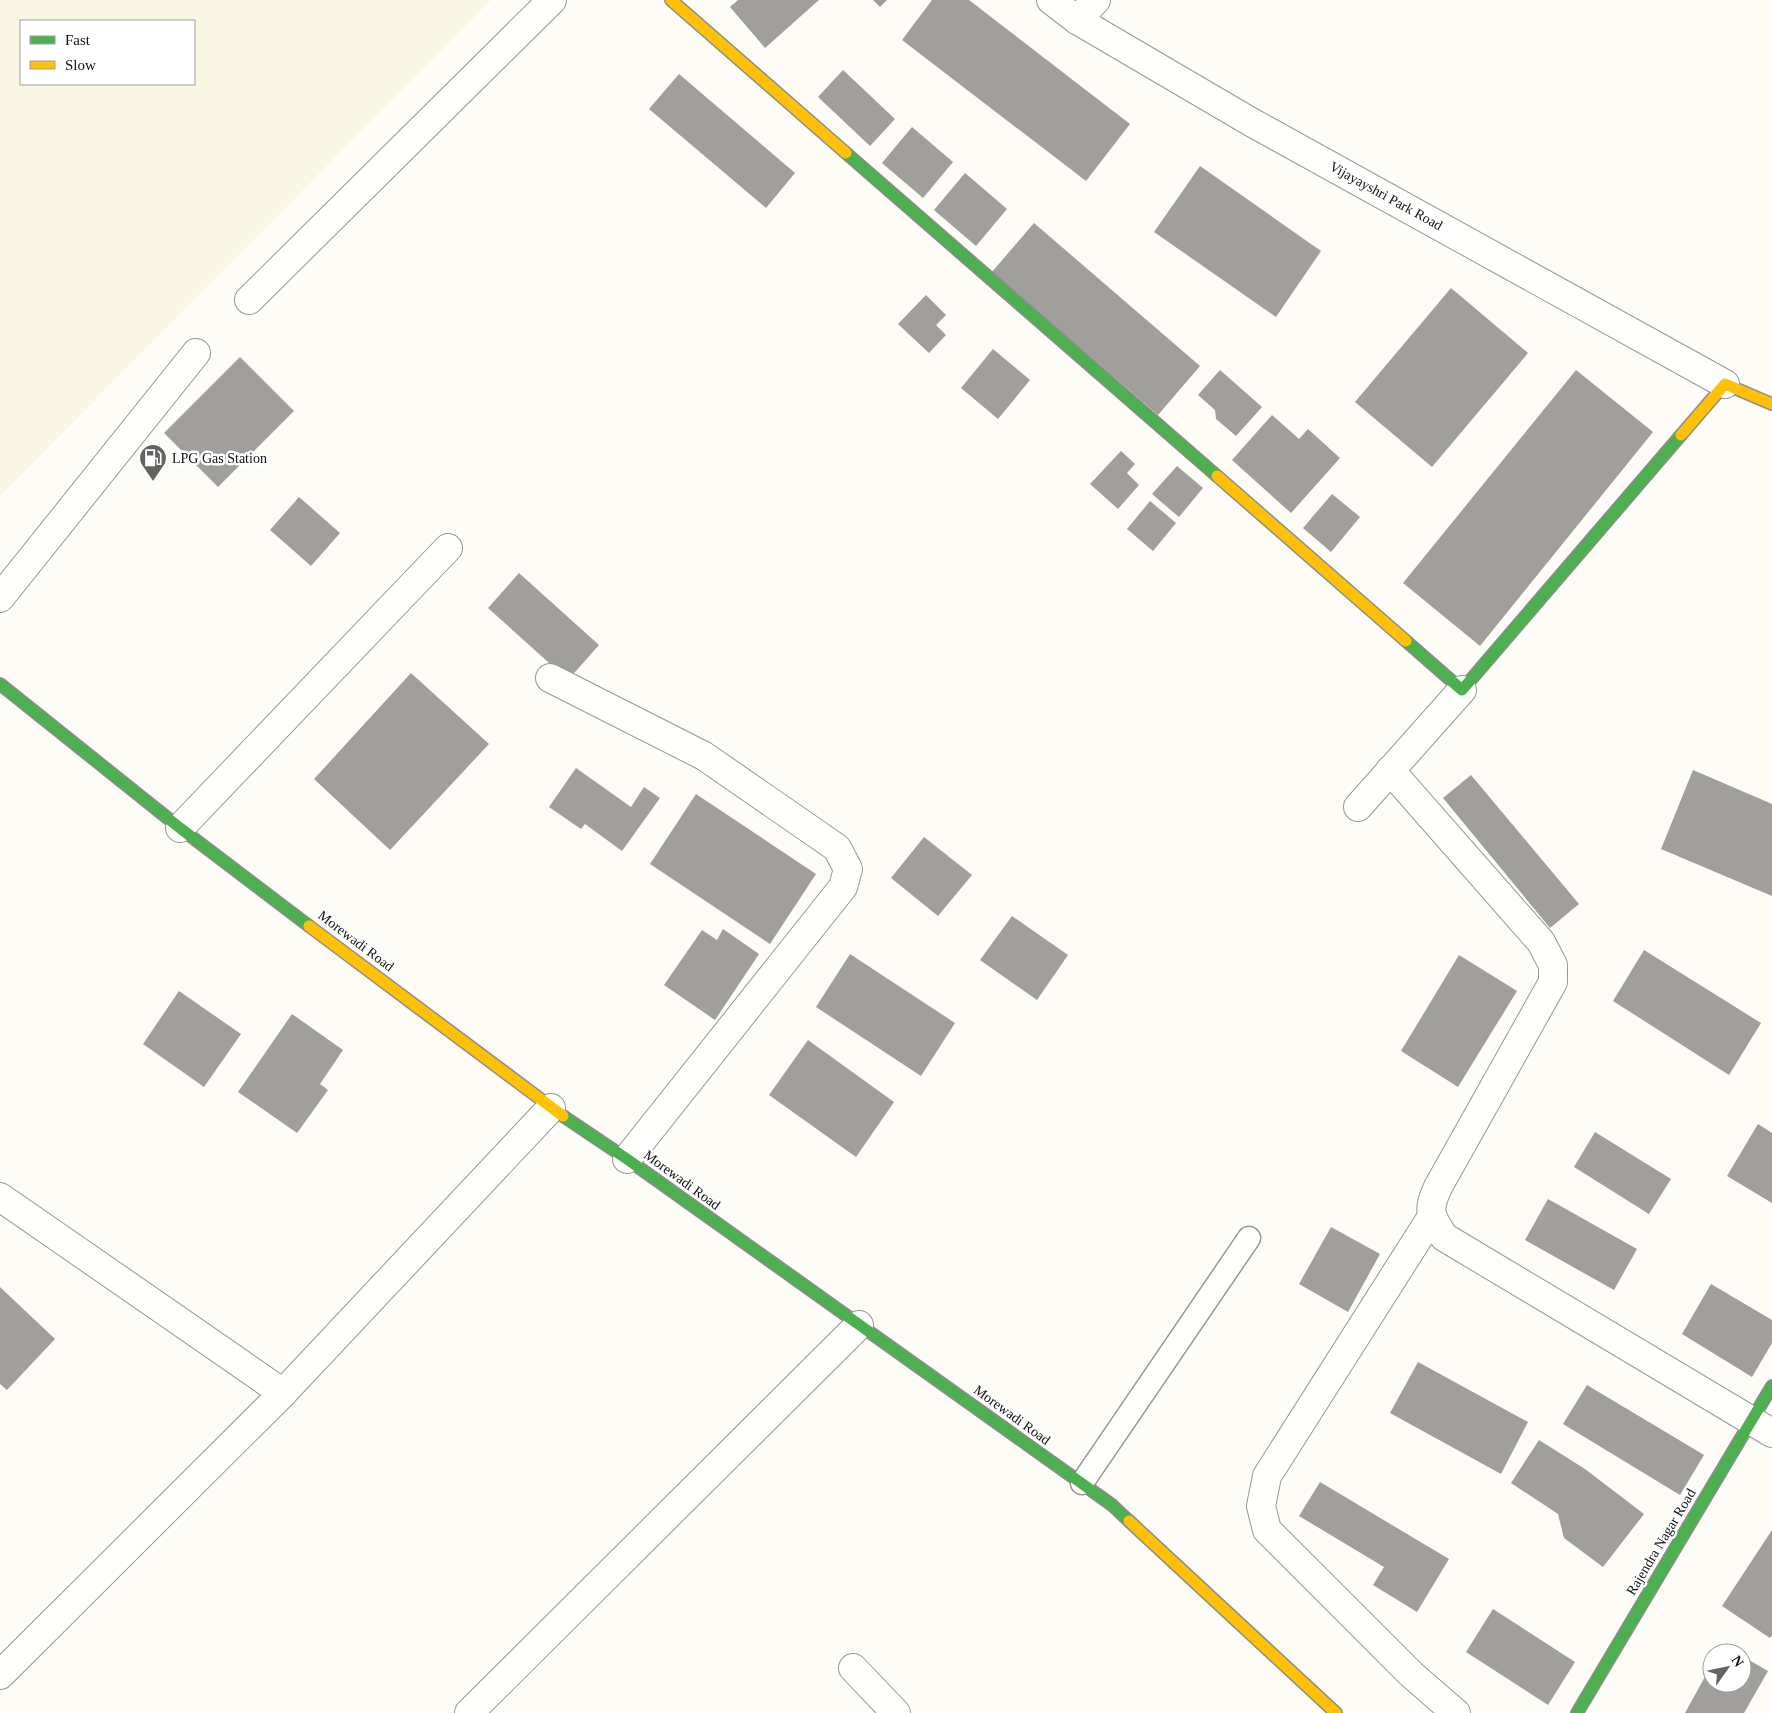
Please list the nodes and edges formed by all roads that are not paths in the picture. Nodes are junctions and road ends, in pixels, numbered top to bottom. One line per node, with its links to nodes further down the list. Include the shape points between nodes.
1 (552, 0): 6 (street)
2 (671, 0): 14 (street)
3 (1051, 0): 5 (street, Vijayayshri Park Road)
4 (1096, 0): 5 (street)
5 (1077, 20): 8 (street, Vijayayshri Park Road, via 1251,122)
6 (249, 300)
7 (196, 352): 11 (street)
8 (1725, 384): 9 (street); 14 (street)
9 (1772, 404)
10 (448, 548): 17 (street)
11 (0, 598)
12 (550, 678): 19 (street, via 704,756 837,848 848,869 842,887)
13 (0, 684): 17 (street, Morewadi Road)
14 (1462, 690): 15 (street)
15 (1390, 770): 16 (street); 21 (street, via 1541,942 1553,964 1553,982 1438,1187 1431,1204)
16 (1358, 807)
17 (180, 828): 18 (street, Morewadi Road)
18 (552, 1108): 19 (street, Morewadi Road); 25 (street)
19 (626, 1159): 23 (street, Morewadi Road)
20 (0, 1197): 25 (street)
21 (1431, 1218): 26 (street, via 1444,1237); 33 (street, via 1267,1476 1261,1506 1267,1530 1411,1674)
22 (1249, 1238): 27 (lane)
23 (859, 1325): 27 (street, Morewadi Road); 30 (street)
24 (1772, 1386): 26 (street, Rajendra Nagar Road)
25 (283, 1394): 29 (street)
26 (1761, 1427): 34 (street, Rajendra Nagar Road)
27 (1082, 1483): 32 (street, Morewadi Road, via 1112,1505)
28 (853, 1668): 31 (street)
29 (0, 1675)
30 (469, 1713)
31 (896, 1713)
32 (1336, 1713)
33 (1456, 1713)
34 (1577, 1713)

